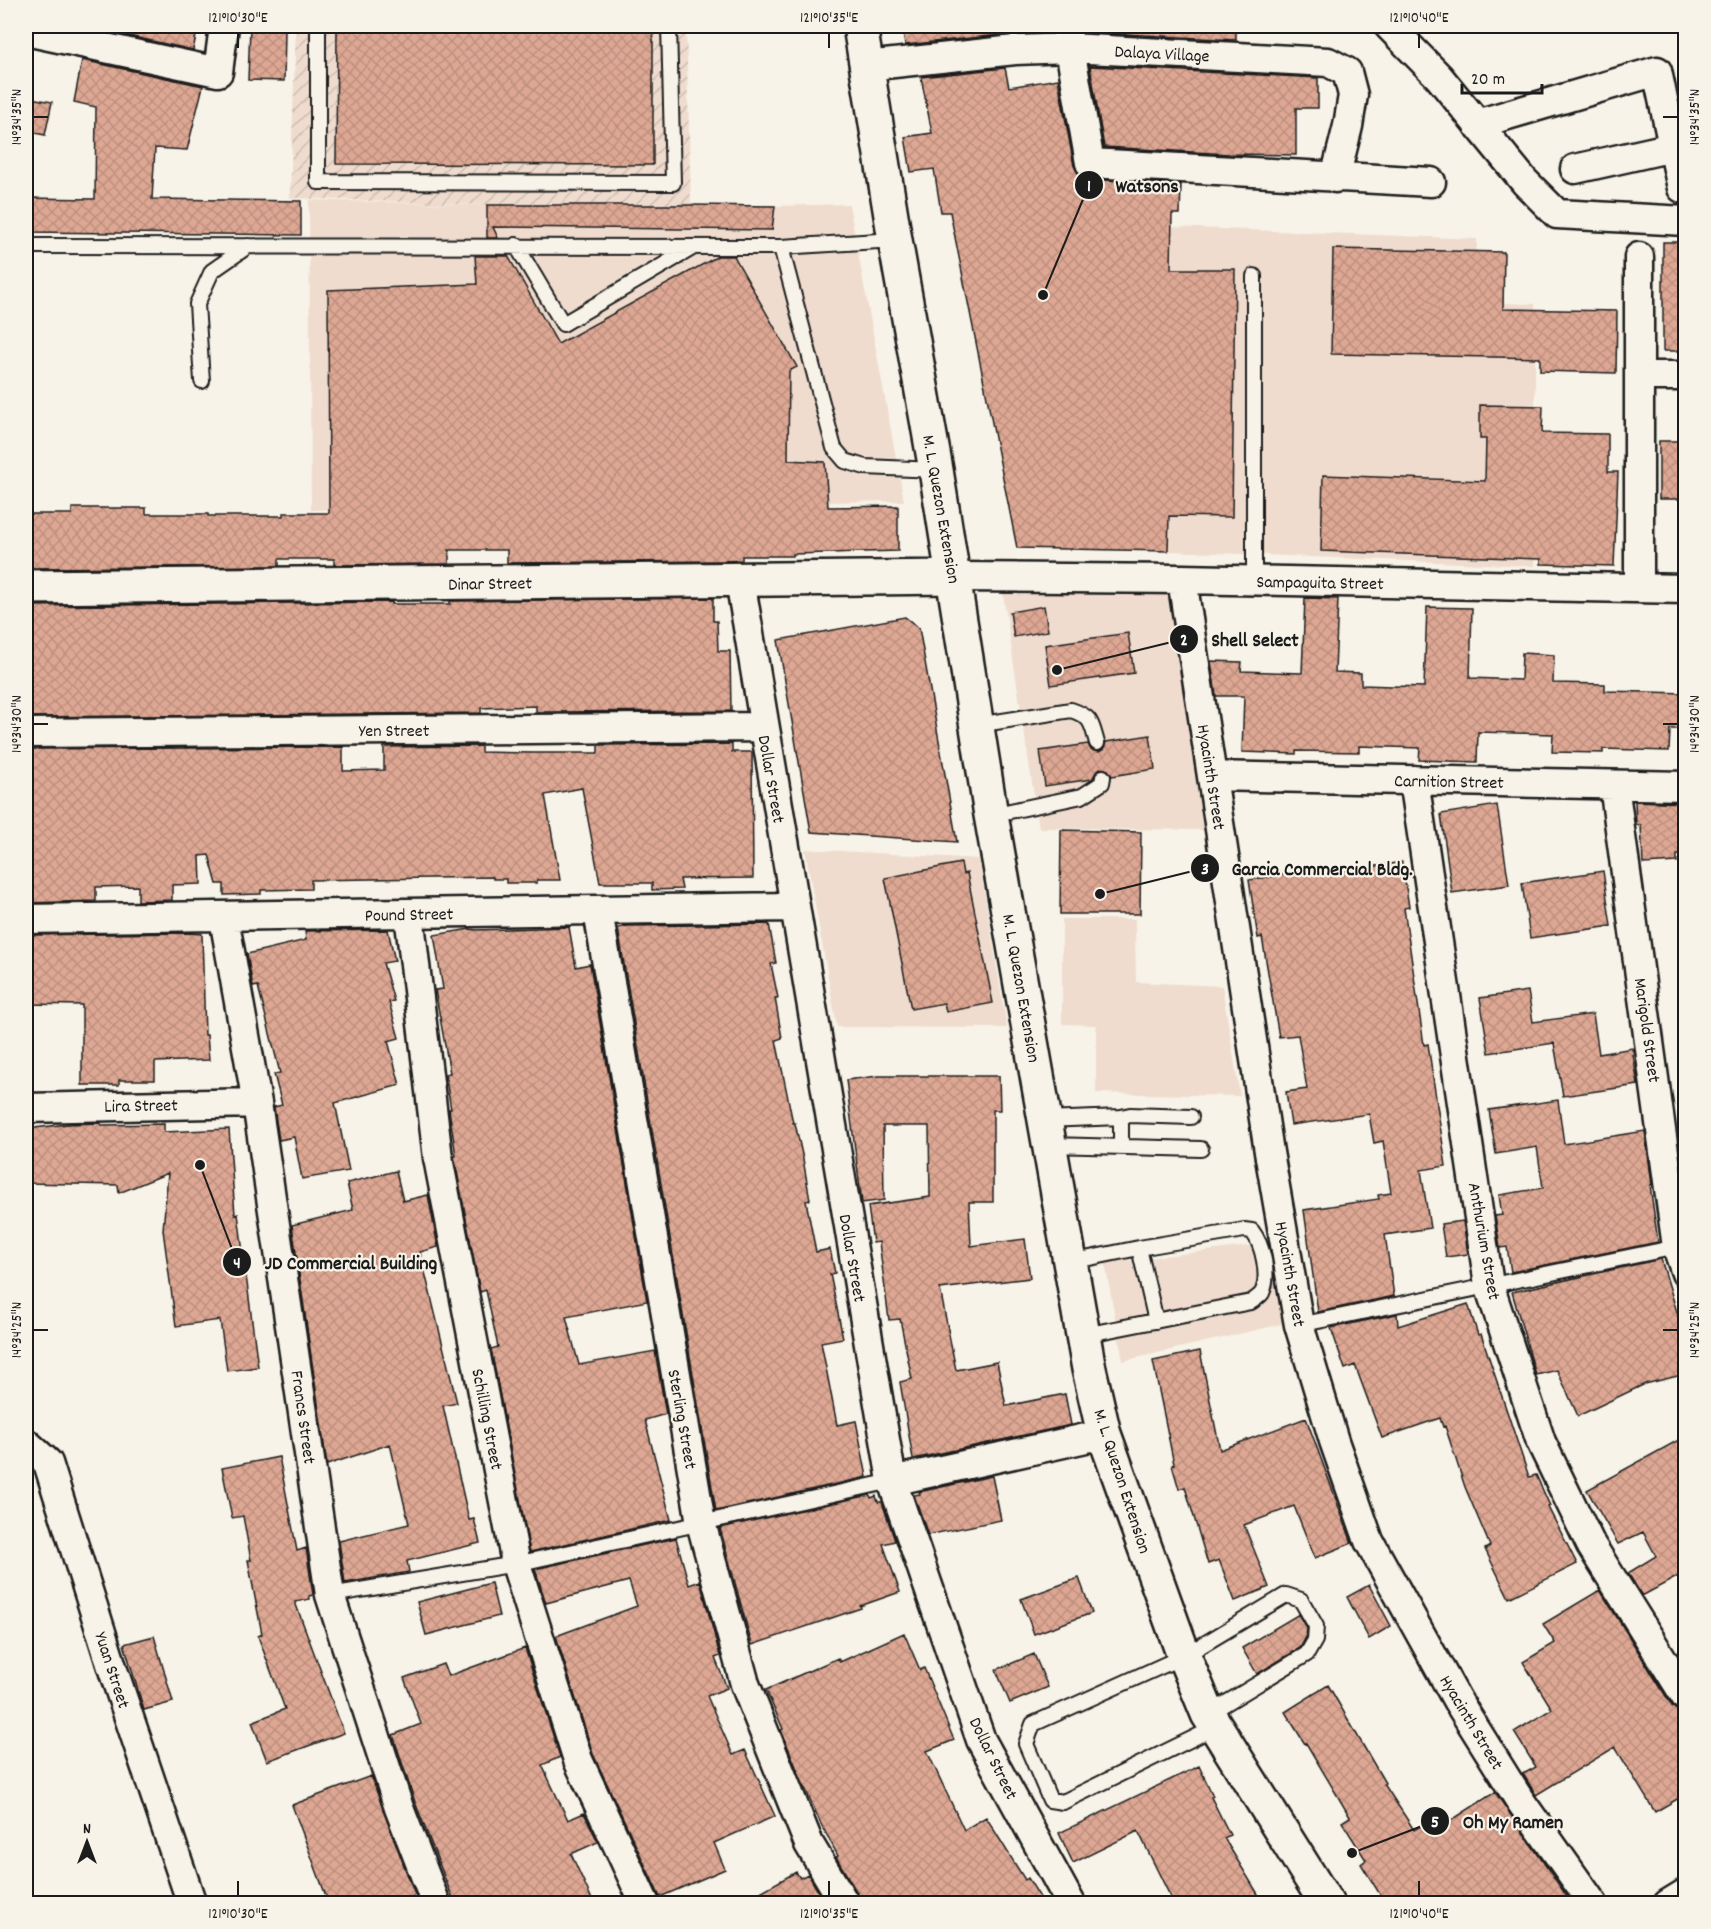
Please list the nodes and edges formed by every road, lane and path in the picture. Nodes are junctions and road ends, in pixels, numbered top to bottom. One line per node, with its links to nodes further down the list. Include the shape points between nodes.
1 (224, 26): 6 (street, via 218,72)
2 (318, 26): 3 (lane, via 318,182 673,183)
3 (669, 26)
4 (860, 26): 8 (main road, M. L. Quezon Extension)
5 (1389, 26): 9 (street, via 1439,77)
6 (26, 31)
7 (1068, 37): 8 (street, Dalaya Village, via 1015,50); 12 (street, via 1090,163); 12 (street, Dalaya Village, via 1328,62 1347,72 1353,95)
8 (867, 66): 16 (main road, M. L. Quezon Extension)
9 (1477, 124): 10 (street, via 1657,71); 15 (street, via 1557,214)
10 (1674, 147): 11 (street); 14 (street)
11 (1575, 169)
12 (1335, 178): 13 (street)
13 (1431, 182)
14 (1682, 188)
15 (1686, 221)
16 (895, 240): 20 (lane); 27 (main road, M. L. Quezon Extension)
17 (516, 245): 19 (lane); 21 (lane); 21 (lane, via 563,324)
18 (26, 246): 19 (lane)
19 (248, 246): 26 (lane, via 212,271 197,304)
20 (782, 246): 21 (lane); 27 (lane, via 834,448 845,461 865,467)
21 (694, 247)
22 (1639, 257): 24 (street)
23 (1254, 276): 31 (lane)
24 (1639, 376): 25 (street); 33 (street)
25 (1686, 376)
26 (202, 381)
27 (936, 470): 28 (main road, M. L. Quezon Extension)
28 (954, 577): 29 (street, Sampaguita Street); 30 (main road, Dinar Street); 35 (main road, M. L. Quezon Extension)
29 (1182, 579): 31 (street, Sampaguita Street); 39 (street, Hyacinth Street)
30 (740, 580): 32 (main road, Dinar Street); 36 (street, Dollar Street)
31 (1254, 581): 33 (street, Sampaguita Street)
32 (26, 587)
33 (1640, 588): 34 (street, Sampaguita Street)
34 (1686, 589)
35 (977, 725): 38 (lane, via 1071,710 1090,720); 44 (main road, M. L. Quezon Extension)
36 (763, 727): 37 (street, Yen Street); 45 (street, Dollar Street)
37 (26, 733)
38 (1096, 743)
39 (1212, 776): 41 (street, Carnition Street); 63 (street, Hyacinth Street)
40 (1103, 777): 44 (lane, via 1102,783 1082,796)
41 (1414, 780): 42 (street, Carnition Street); 61 (street, Anthurium Street)
42 (1614, 785): 43 (street, Carnition Street); 57 (street, Marigold Street)
43 (1686, 786)
44 (992, 815): 54 (main road, M. L. Quezon Extension)
45 (793, 907): 46 (street, Pound Street); 67 (street, Dollar Street)
46 (598, 911): 47 (street, Pound Street); 68 (street, Sterling Street)
47 (409, 914): 48 (street, Pound Street); 69 (street, Schilling Street, via 438,1158)
48 (224, 918): 49 (street, Pound Street); 50 (street, Francs Street)
49 (26, 919)
50 (257, 1103): 51 (street, Lira Street); 70 (street, Francs Street)
51 (26, 1108)
52 (1121, 1117): 53 (lane); 54 (lane); 55 (lane)
53 (1191, 1117)
54 (1048, 1132): 55 (lane); 59 (main road, M. L. Quezon Extension)
55 (1121, 1147): 56 (lane)
56 (1201, 1149)
57 (1677, 1247): 60 (street, Marigold Street); 61 (lane)
58 (1139, 1248): 59 (lane); 62 (lane); 62 (lane, via 1244,1230 1252,1231 1258,1239 1263,1257 1265,1282 1261,1296 1251,1302)
59 (1070, 1262): 64 (main road, M. L. Quezon Extension)
60 (1686, 1273)
61 (1489, 1285): 63 (lane); 72 (street, Anthurium Street, via 1541,1442 1591,1545)
62 (1156, 1321): 64 (lane)
63 (1299, 1325): 81 (street, Hyacinth Street, via 1370,1541 1464,1710 1519,1799)
64 (1084, 1335): 65 (main road, M. L. Quezon Extension)
65 (1104, 1434): 67 (street); 71 (main road, M. L. Quezon Extension)
66 (26, 1443): 75 (street, Yuan Street, via 48,1463)
67 (892, 1481): 68 (lane); 79 (street, Dollar Street, via 981,1740)
68 (701, 1523): 69 (lane); 78 (street, Sterling Street, via 745,1684 809,1844)
69 (516, 1564): 70 (lane); 77 (street, Schilling Street, via 578,1760)
70 (330, 1595): 76 (street, Francs Street, via 399,1808)
71 (1184, 1656): 73 (main road, M. L. Quezon Extension); 73 (lane, via 1286,1595 1301,1600 1316,1626 1316,1640 1307,1654); 73 (lane, via 1033,1724 1026,1744 1050,1800 1063,1802)
72 (1686, 1697)
73 (1212, 1721): 80 (main road, M. L. Quezon Extension)
74 (1686, 1893): 82 (street)
75 (192, 1904)
76 (436, 1904)
77 (645, 1904)
78 (845, 1904)
79 (1071, 1904)
80 (1327, 1904)
81 (1593, 1904)
82 (1668, 1904)

